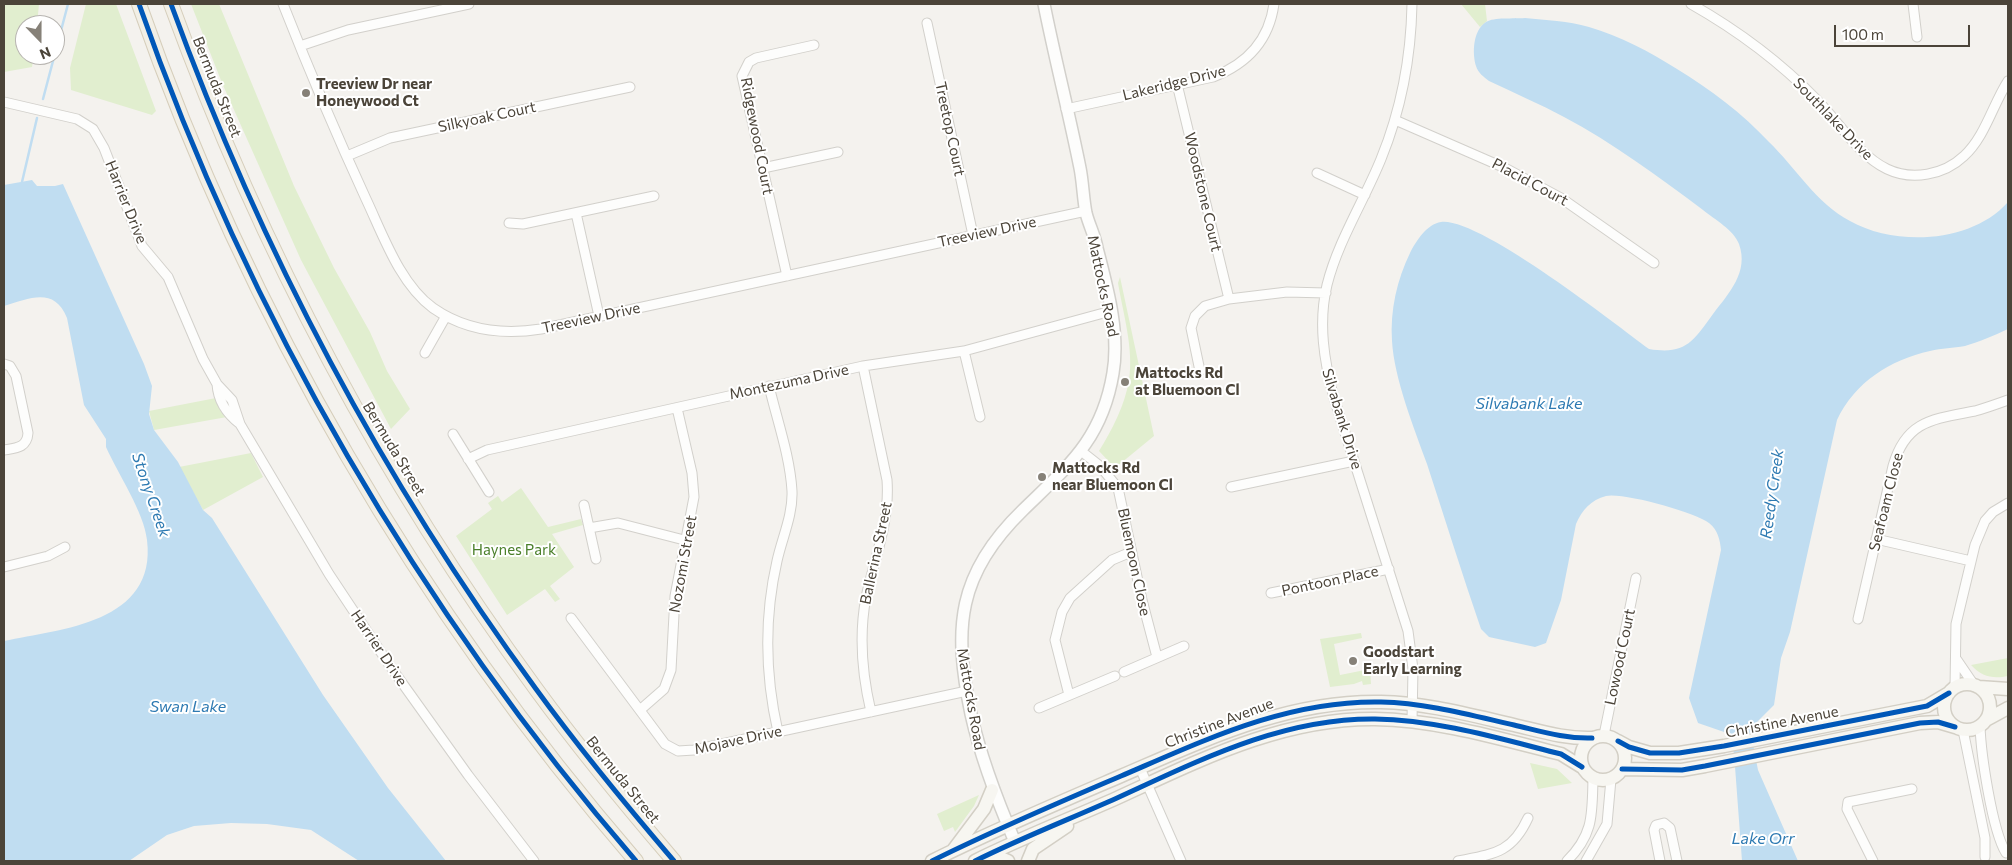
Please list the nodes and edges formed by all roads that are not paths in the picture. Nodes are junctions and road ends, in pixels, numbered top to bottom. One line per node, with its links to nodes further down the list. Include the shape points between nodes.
1 (139, 4): 108 (main road, via 182,117 237,242 289,348 348,456 476,656 545,750)
2 (171, 4): 109 (main road, Bermuda Street, via 214,116 267,236 320,344 375,442 459,579 527,677)
3 (283, 4): 13 (street, Treeview Drive)
4 (469, 4): 13 (street, via 348,30)
5 (1044, 4): 18 (street, Mattocks Road)
6 (1274, 4): 15 (street, Lakeridge Drive, via 1265,36 1241,63 1213,77)
7 (1412, 4): 19 (street, Silvabank Drive, via 1409,54)
8 (1690, 4): 14 (street, Southlake Drive, via 1752,43 1789,73 1875,162 1904,174 1937,172 1965,156)
9 (1913, 4): 11 (street)
10 (927, 24): 29 (street, Treetop Court)
11 (1917, 37)
12 (814, 45): 22 (street, Ridgewood Court, via 756,58 743,72)
13 (300, 46): 21 (street, Treeview Drive)
14 (2008, 81)
15 (1177, 84): 18 (street, Lakeridge Drive); 33 (street, Woodstone Court)
16 (630, 87): 21 (street, Silkyoak Court, via 390,138)
17 (4, 102): 107 (street, Harrier Drive, via 77,119 89,126 100,140 142,246 168,277 202,359 217,384 223,405 240,424 329,574 390,666)
18 (1066, 109): 26 (street, Mattocks Road)
19 (1395, 120): 24 (street, Silvabank Drive); 30 (street, Placid Court, via 1533,183 1584,212)
20 (838, 152): 22 (street)
21 (347, 156): 35 (street, Treeview Drive, via 386,242 406,276 419,294)
22 (763, 168): 31 (street, Ridgewood Court)
23 (1317, 173): 24 (street)
24 (1365, 195): 32 (street, Silvabank Drive, via 1335,262)
25 (654, 196): 27 (street)
26 (1086, 211): 29 (street, Treeview Drive); 34 (street, Mattocks Road, via 1098,248)
27 (576, 213): 28 (street, via 522,224); 36 (street)
28 (509, 222)
29 (973, 235): 31 (street, Treeview Drive)
30 (1654, 263)
31 (787, 276): 36 (street, Treeview Drive)
32 (1326, 293): 33 (street, via 1294,291); 50 (street, Silvabank Drive, via 1322,335 1324,359)
33 (1228, 300): 41 (street, via 1205,306 1192,323)
34 (1111, 311): 37 (street, Montezuma Drive); 48 (street, Mattocks Road, via 1115,341 1112,382 1098,424)
35 (446, 316): 36 (street, Treeview Drive, via 495,332 517,333); 38 (street)
36 (599, 316)
37 (964, 351): 40 (street, Montezuma Drive); 45 (street)
38 (425, 353)
39 (4, 364): 47 (street, via 10,366 16,376 28,439 22,446)
40 (863, 366): 42 (street, Montezuma Drive); 82 (street, Ballerina Street, via 888,480 885,526 864,615 862,650)
41 (1200, 371)
42 (770, 386): 44 (street, Montezuma Drive); 87 (street, via 792,491 768,619 769,682)
43 (2008, 400): 56 (street, Seafoam Close, via 1933,418 1918,426 1905,439 1896,454)
44 (677, 408): 49 (street, Montezuma Drive, via 487,450); 57 (street, Nozomi Street, via 694,486)
45 (980, 416)
46 (453, 434): 49 (street)
47 (4, 450)
48 (1081, 451): 59 (street, Bluemoon Close, via 1100,466 1118,488); 76 (street, Mattocks Road, via 1060,476 1004,529 975,575 964,607 960,641)
49 (468, 459): 52 (street)
50 (1354, 461): 51 (street); 63 (street, Silvabank Drive)
51 (1231, 487)
52 (489, 492)
53 (2008, 503): 61 (street, via 1985,521)
54 (584, 505): 55 (street)
55 (589, 528): 57 (street, via 618,523); 60 (street)
56 (1876, 539): 61 (street); 67 (street, Seafoam Close)
57 (684, 540): 81 (street, Nozomi Street, via 674,596 671,670 664,689)
58 (64, 547): 62 (street, via 48,556)
59 (1131, 552): 69 (street, Bluemoon Close); 77 (street, via 1112,560 1070,598 1062,612 1055,640)
60 (596, 559)
61 (1971, 561): 70 (street, via 1956,624)
62 (4, 567)
63 (1389, 569): 65 (street, Pontoon Place); 78 (street, Silvabank Drive, via 1408,631 1413,663)
64 (1636, 578): 88 (street, Lowood Court)
65 (1271, 593)
66 (571, 618): 81 (street, Mojave Drive)
67 (1858, 618)
68 (1184, 646): 69 (street)
69 (1157, 658): 71 (street)
70 (1957, 659): 73 (street); 75 (street)
71 (1124, 672)
72 (1115, 676): 77 (street)
73 (1976, 686): 74 (main road); 75 (main road, via 1961,684); 84 (main road, via 1988,698 1990,706)
74 (2008, 688)
75 (1952, 690): 85 (main road, via 1944,707 1945,715); 89 (main road, Christine Avenue, via 1927,706 1679,753 1650,753)
76 (967, 691): 82 (street, Mojave Drive); 98 (street, Mattocks Road, via 980,753)
77 (1069, 695): 79 (street)
78 (1413, 704): 83 (street, Silvabank Drive); 86 (main road, Christine Avenue, via 1349,702 1317,706 1275,714); 88 (main road, Christine Avenue, via 1565,737)
79 (1039, 708)
80 (2008, 708): 84 (main road)
81 (640, 710): 87 (street, Mojave Drive, via 665,744 678,751)
82 (871, 712): 87 (street, Mojave Drive)
83 (1412, 721): 90 (main road, Christine Avenue, via 1323,722 1283,730); 92 (main road, Christine Avenue, via 1561,754)
84 (1982, 723): 85 (main road); 105 (street, via 1981,747 1998,836)
85 (1959, 728): 93 (main road, Christine Avenue, via 1938,722 1920,723 1682,770); 106 (street, via 1985,838)
86 (1230, 730): 90 (main road); 91 (main road, Christine Avenue)
87 (778, 732)
88 (1598, 737): 89 (main road); 92 (main road, via 1582,749)
89 (1618, 741): 93 (main road, via 1625,754)
90 (1237, 745): 96 (main road, Christine Avenue)
91 (1140, 768): 96 (street); 101 (main road, Christine Avenue)
92 (1582, 768): 94 (main road)
93 (1622, 769): 95 (main road)
94 (1593, 778): 95 (main road); 116 (street, via 1588,834)
95 (1611, 779): 117 (street, via 1607,824)
96 (1147, 783): 99 (main road, Christine Avenue); 114 (street)
97 (1912, 789): 120 (street, via 1848,802 1847,809)
98 (992, 790): 101 (street); 103 (main road, via 984,809)
99 (1092, 808): 102 (main road, Christine Avenue); 113 (main road, via 1033,849)
100 (1528, 818): 115 (street, via 1513,843 1502,851)
101 (1007, 825): 102 (street); 103 (main road, Christine Avenue)
102 (1015, 842): 104 (main road, Christine Avenue)
103 (953, 851): 110 (main road, Christine Avenue)
104 (991, 854): 111 (main road, Christine Avenue); 112 (main road)
105 (2007, 854): 106 (street, via 1994,850)
106 (1985, 859)
107 (534, 861)
108 (636, 861)
109 (674, 861)
110 (932, 861)
111 (975, 861)
112 (1008, 861)
113 (1028, 861)
114 (1181, 861)
115 (1458, 861)
116 (1567, 861)
117 (1586, 861)
118 (1660, 861): 119 (street, via 1654,830 1656,825 1664,823 1670,828)
119 (1677, 861)
120 (1872, 861)

